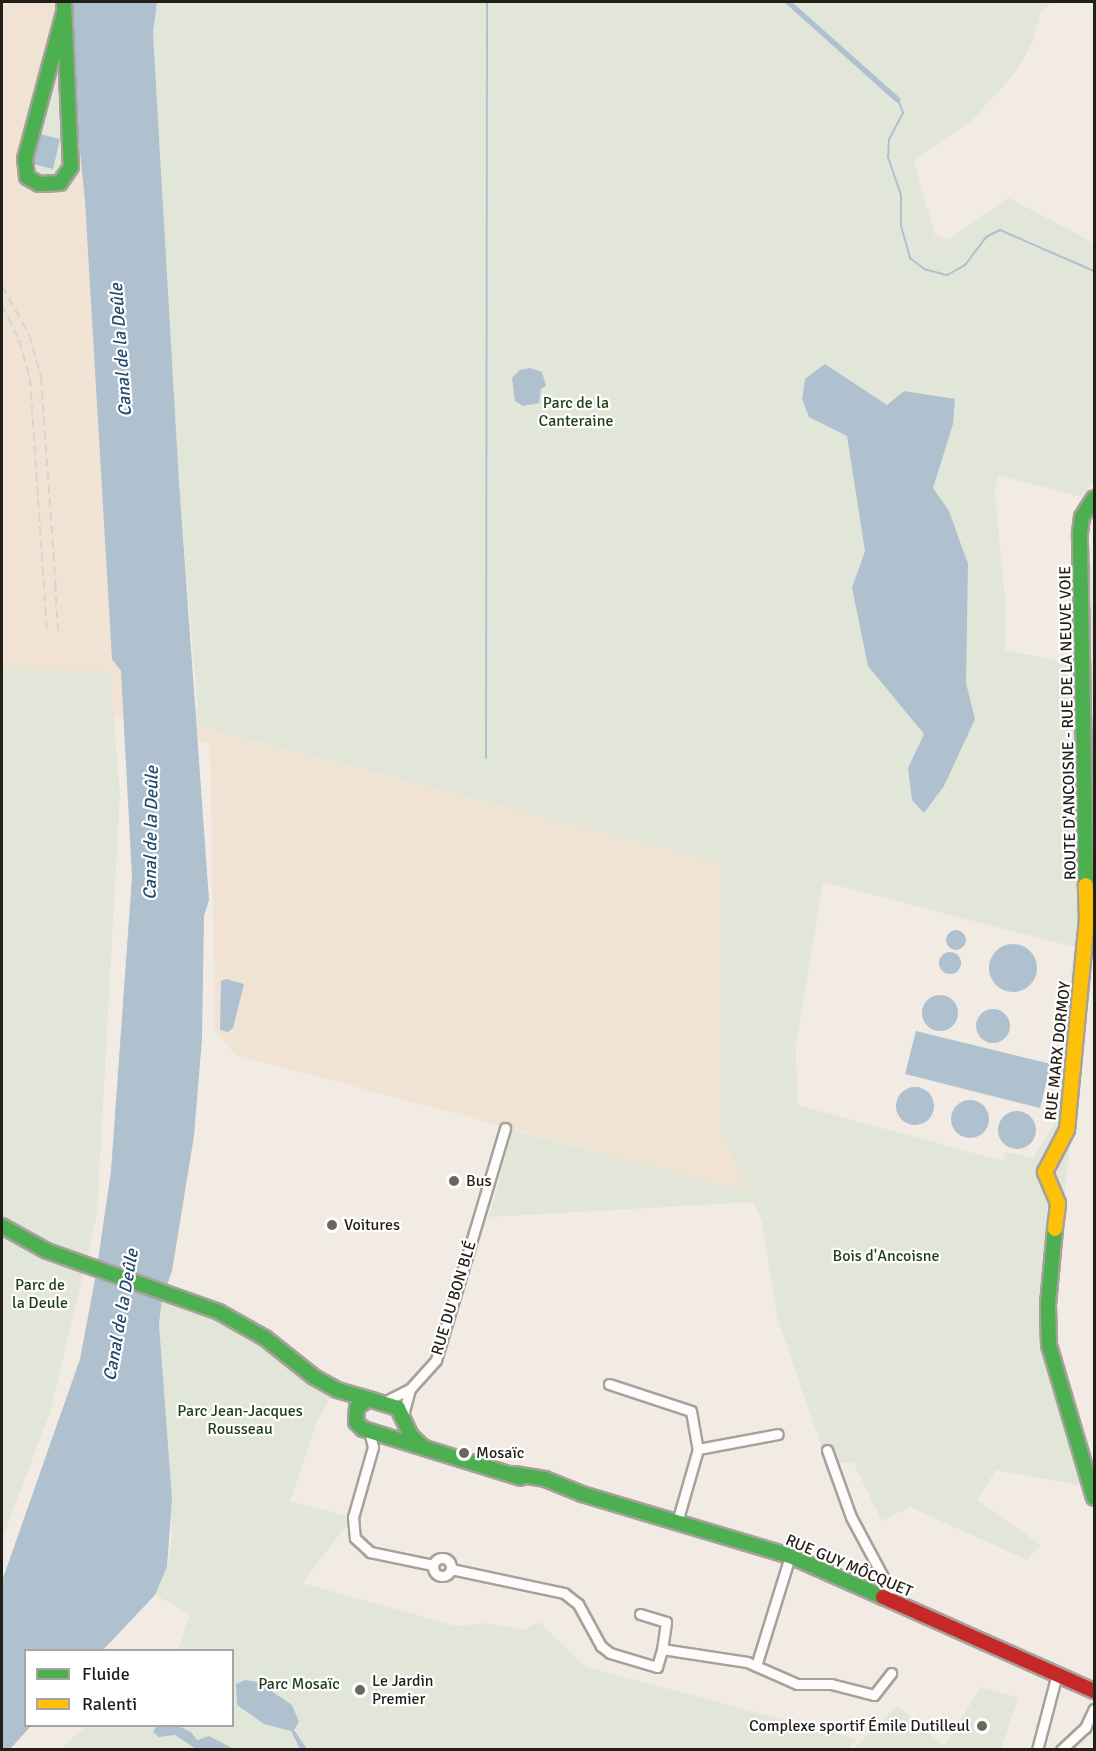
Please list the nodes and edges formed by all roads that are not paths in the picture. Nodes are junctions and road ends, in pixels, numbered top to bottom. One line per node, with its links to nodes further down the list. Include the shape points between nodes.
1 (64, 7): 1 (street, via 25,159 27,177 39,184 60,183 71,167)
2 (1095, 498): 3 (street, ROUTE D'ANCOISNE - RUE DE LA NEUVE VOIE, via 1082,517 1080,533 1088,897)
3 (1084, 950): 21 (street, RUE MARX DORMOY, via 1067,1130 1045,1172 1058,1203 1048,1319 1050,1350)
4 (505, 1128): 9 (street, RUE DU BON BLÉ, via 438,1354 430,1371)
5 (2, 1217): 7 (street)
6 (2, 1226): 7 (street, via 40,1248)
7 (82, 1261): 10 (street, via 187,1298 247,1326)
8 (609, 1384): 19 (street, via 688,1408)
9 (410, 1389): 11 (street, RUE DU BON BLÉ); 13 (street)
10 (337, 1390): 11 (street); 12 (street)
11 (376, 1401): 12 (street, via 360,1402); 13 (street, via 398,1408)
12 (355, 1414): 14 (street, via 359,1426)
13 (404, 1419): 16 (street, via 400,1433); 18 (street, via 413,1439)
14 (369, 1431): 16 (street); 17 (street)
15 (778, 1434): 19 (street)
16 (389, 1437): 17 (street); 18 (street, RUE GUY MÔCQUET)
17 (373, 1447): 26 (street, via 353,1517 355,1538 370,1552 433,1565 434,1573 441,1577 451,1569 564,1593 578,1604 601,1646 610,1653 657,1667)
18 (423, 1447): 22 (street, RUE GUY MÔCQUET, via 553,1490 582,1494)
19 (698, 1449): 22 (street)
20 (827, 1450): 24 (street, via 851,1517 889,1588)
21 (1095, 1498)
22 (677, 1522): 23 (street, RUE GUY MÔCQUET)
23 (789, 1556): 24 (street, RUE GUY MÔCQUET); 27 (street)
24 (888, 1599): 29 (street, RUE GUY MÔCQUET)
25 (640, 1614): 26 (street, via 666,1623)
26 (662, 1649): 27 (street)
27 (756, 1666): 28 (street, via 797,1684 831,1684 874,1695)
28 (891, 1673)
29 (1057, 1674): 30 (street, RUE GUY MÔCQUET); 32 (street)
30 (1095, 1691)
31 (1095, 1708): 33 (street, via 1081,1732)
32 (1037, 1749)
33 (1061, 1749)

